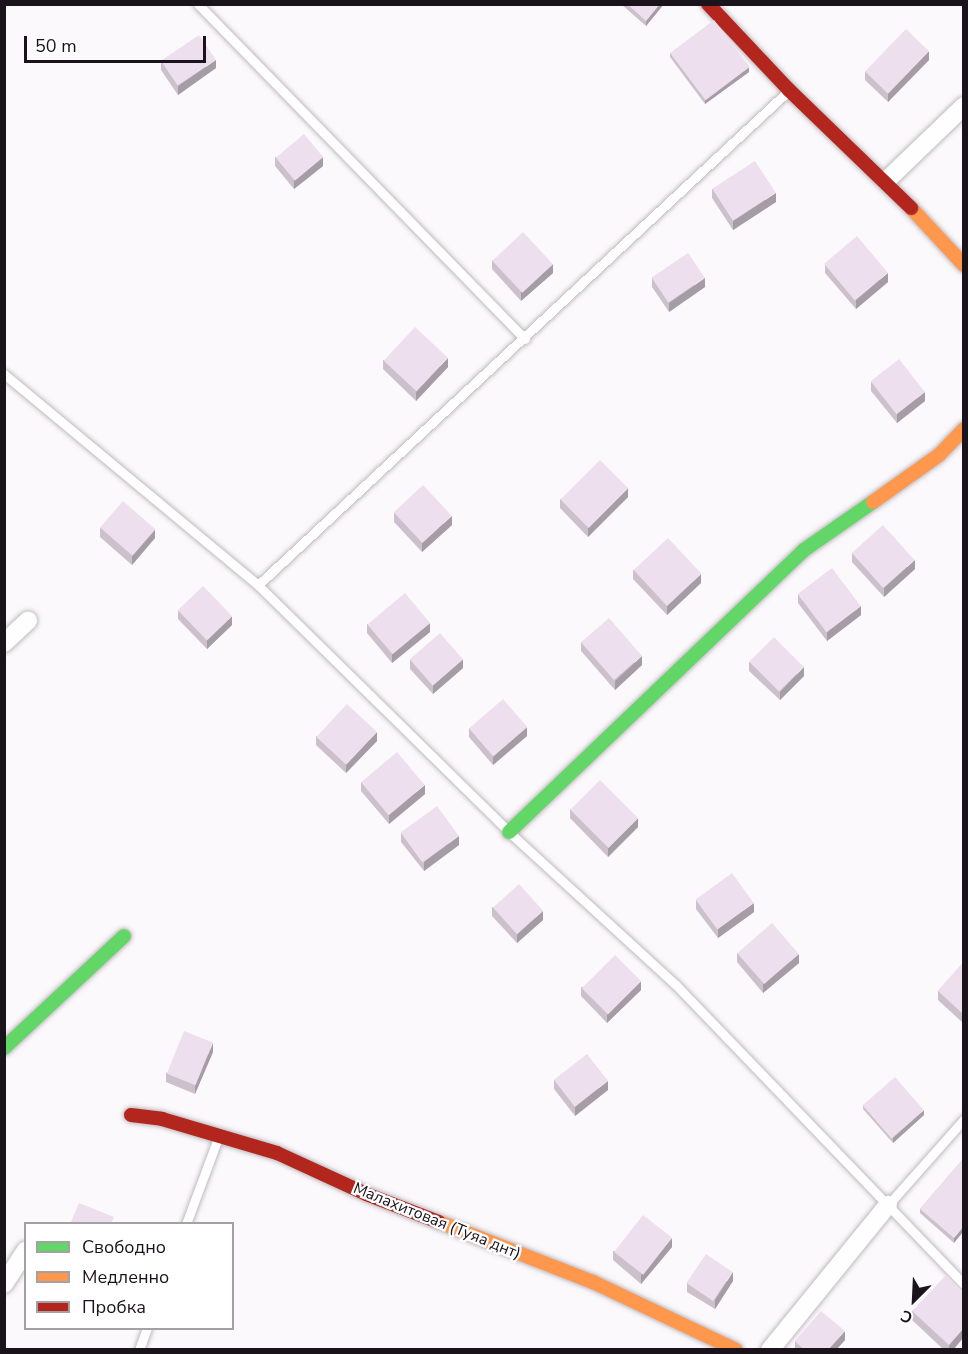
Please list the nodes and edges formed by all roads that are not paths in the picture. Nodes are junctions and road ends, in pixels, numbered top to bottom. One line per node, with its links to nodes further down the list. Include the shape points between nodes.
1 (198, 4): 7 (lane)
2 (708, 4): 3 (street)
3 (789, 90): 5 (street); 7 (lane)
4 (963, 106): 5 (street)
5 (886, 181): 6 (street)
6 (963, 265)
7 (525, 339): 10 (lane)
8 (4, 374): 10 (lane)
9 (963, 429): 13 (street, via 939,455 804,550)
10 (258, 585): 13 (lane)
11 (28, 621): 12 (street)
12 (4, 643)
13 (509, 832): 19 (lane, via 676,986)
14 (124, 936): 15 (street)
15 (4, 1048)
16 (131, 1115): 18 (street, Малахитовая (Туяа днт), via 162,1119)
17 (963, 1119): 19 (lane)
18 (219, 1136): 20 (lane); 26 (street, Малахитовая (Туяа днт), via 278,1153 366,1194 593,1282)
19 (888, 1205): 23 (lane); 27 (street)
20 (187, 1222)
21 (24, 1253): 22 (street)
22 (4, 1284)
23 (963, 1284)
24 (147, 1330): 25 (lane)
25 (139, 1350)
26 (736, 1350)
27 (770, 1350)

